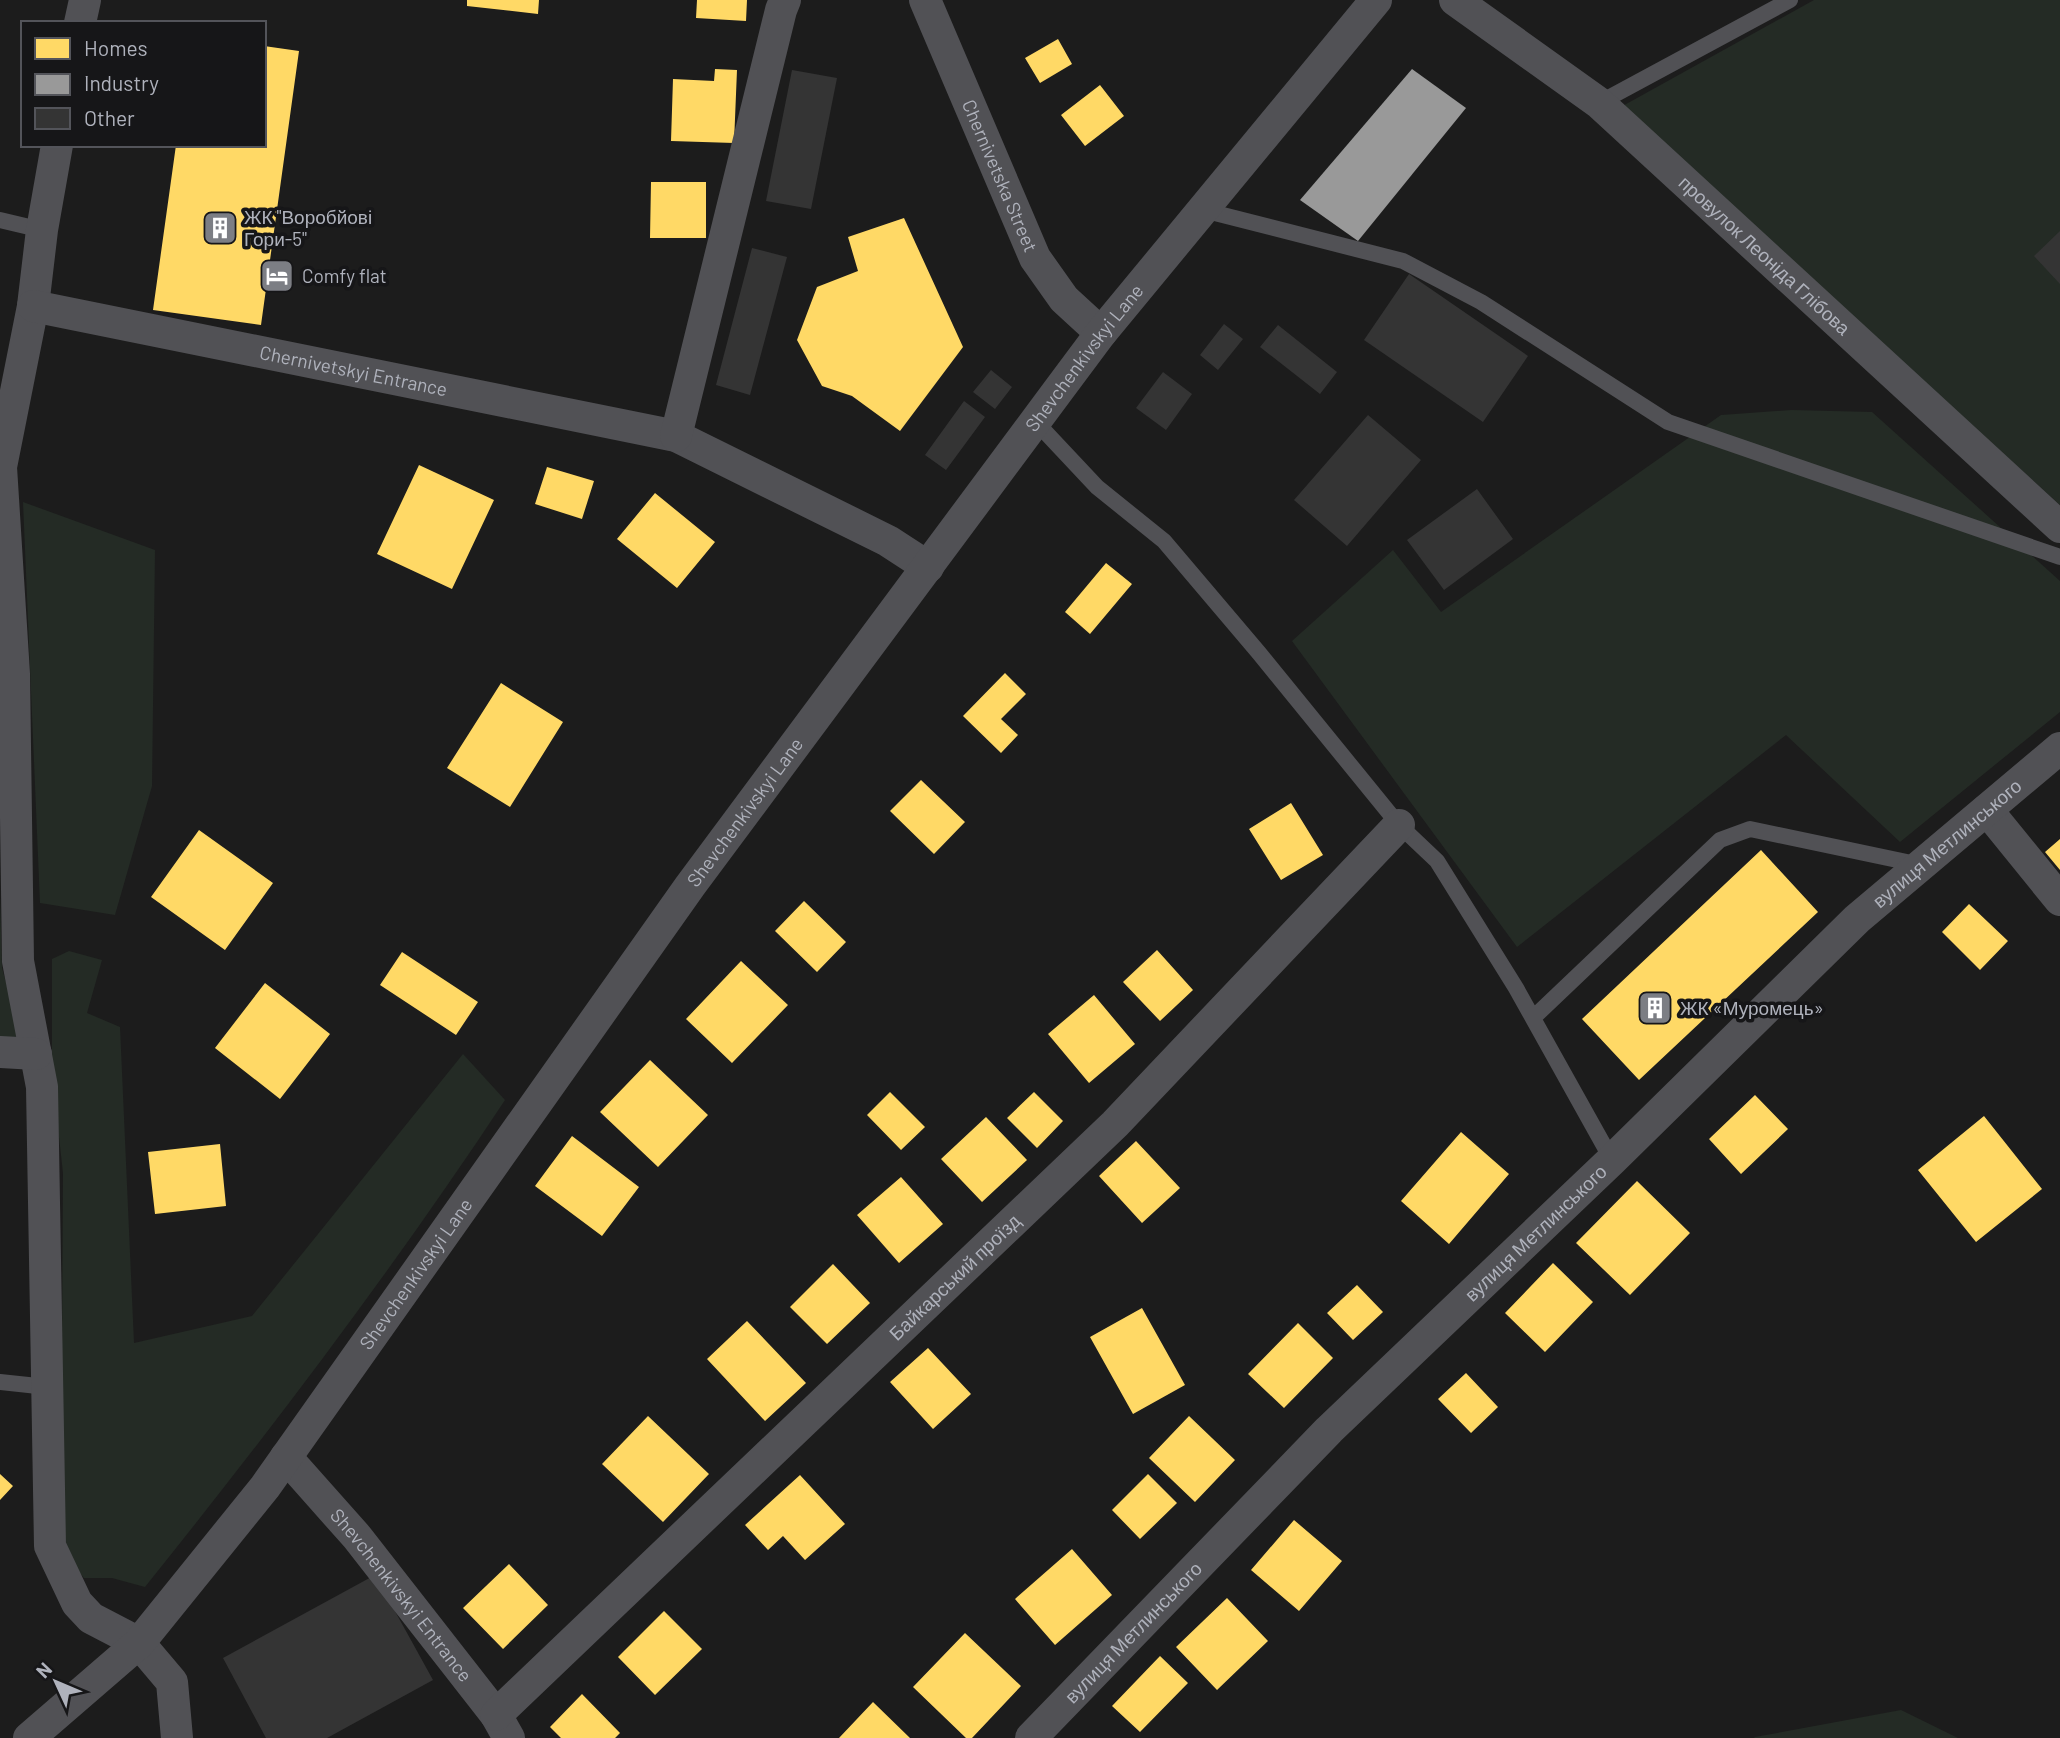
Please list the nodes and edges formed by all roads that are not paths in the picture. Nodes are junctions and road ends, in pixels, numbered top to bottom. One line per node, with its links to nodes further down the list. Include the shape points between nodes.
1 (85, 0): 7 (street)
2 (785, 0): 16 (street)
3 (925, 0): 14 (street, Chernivetska Street, via 1035,258 1064,299)
4 (1376, 0): 10 (street, Shevchenkivskyi Lane)
5 (1455, 0): 8 (street, провулок Леоніда Глібова)
6 (1790, 0): 8 (lane)
7 (80, 21)
8 (1599, 103): 17 (street, провулок Леоніда Глібова)
9 (57, 147): 12 (street)
10 (1203, 210): 14 (street, Shevchenkivskyi Lane); 18 (lane, via 1403,261 1481,302 1668,422)
11 (0, 220): 12 (lane)
12 (42, 230): 13 (street)
13 (33, 306): 16 (street, Chernivetskyi Entrance); 27 (street, via 1,467 14,674 18,961)
14 (1101, 333): 15 (street, Shevchenkivskyi Lane)
15 (1035, 421): 19 (street, Shevchenkivskyi Lane); 22 (lane, via 1097,487 1164,541)
16 (676, 436): 19 (street, Chernivetskyi Entrance, via 888,541)
17 (2060, 527)
18 (2060, 557)
19 (928, 566): 31 (street, Shevchenkivskyi Lane, via 690,886)
20 (2060, 748): 21 (street, вулиця Метлинського)
21 (1987, 810): 23 (street, вулиця Метлинського); 24 (street)
22 (1399, 825): 25 (lane, via 1437,860); 33 (street, Байкарський проїзд, via 1115,1124)
23 (1921, 865): 25 (lane, via 1750,829 1720,840); 28 (street, вулиця Метлинського, via 1857,919)
24 (2060, 900)
25 (1532, 1018): 28 (lane)
26 (0, 1052): 27 (street)
27 (36, 1054): 30 (street, via 42,1087)
28 (1612, 1160): 36 (street, вулиця Метлинського, via 1329,1430)
29 (0, 1382): 30 (lane)
30 (47, 1387): 32 (street, via 50,1546 76,1603 91,1618)
31 (286, 1457): 32 (street, Shevchenkivskyi Lane); 33 (street, Shevchenkivskyi Entrance, via 357,1537)
32 (139, 1643): 34 (street, Shevchenkivskyi Lane); 35 (street, via 172,1682)
33 (503, 1727)
34 (29, 1738)
35 (177, 1738)
36 (1031, 1738)

